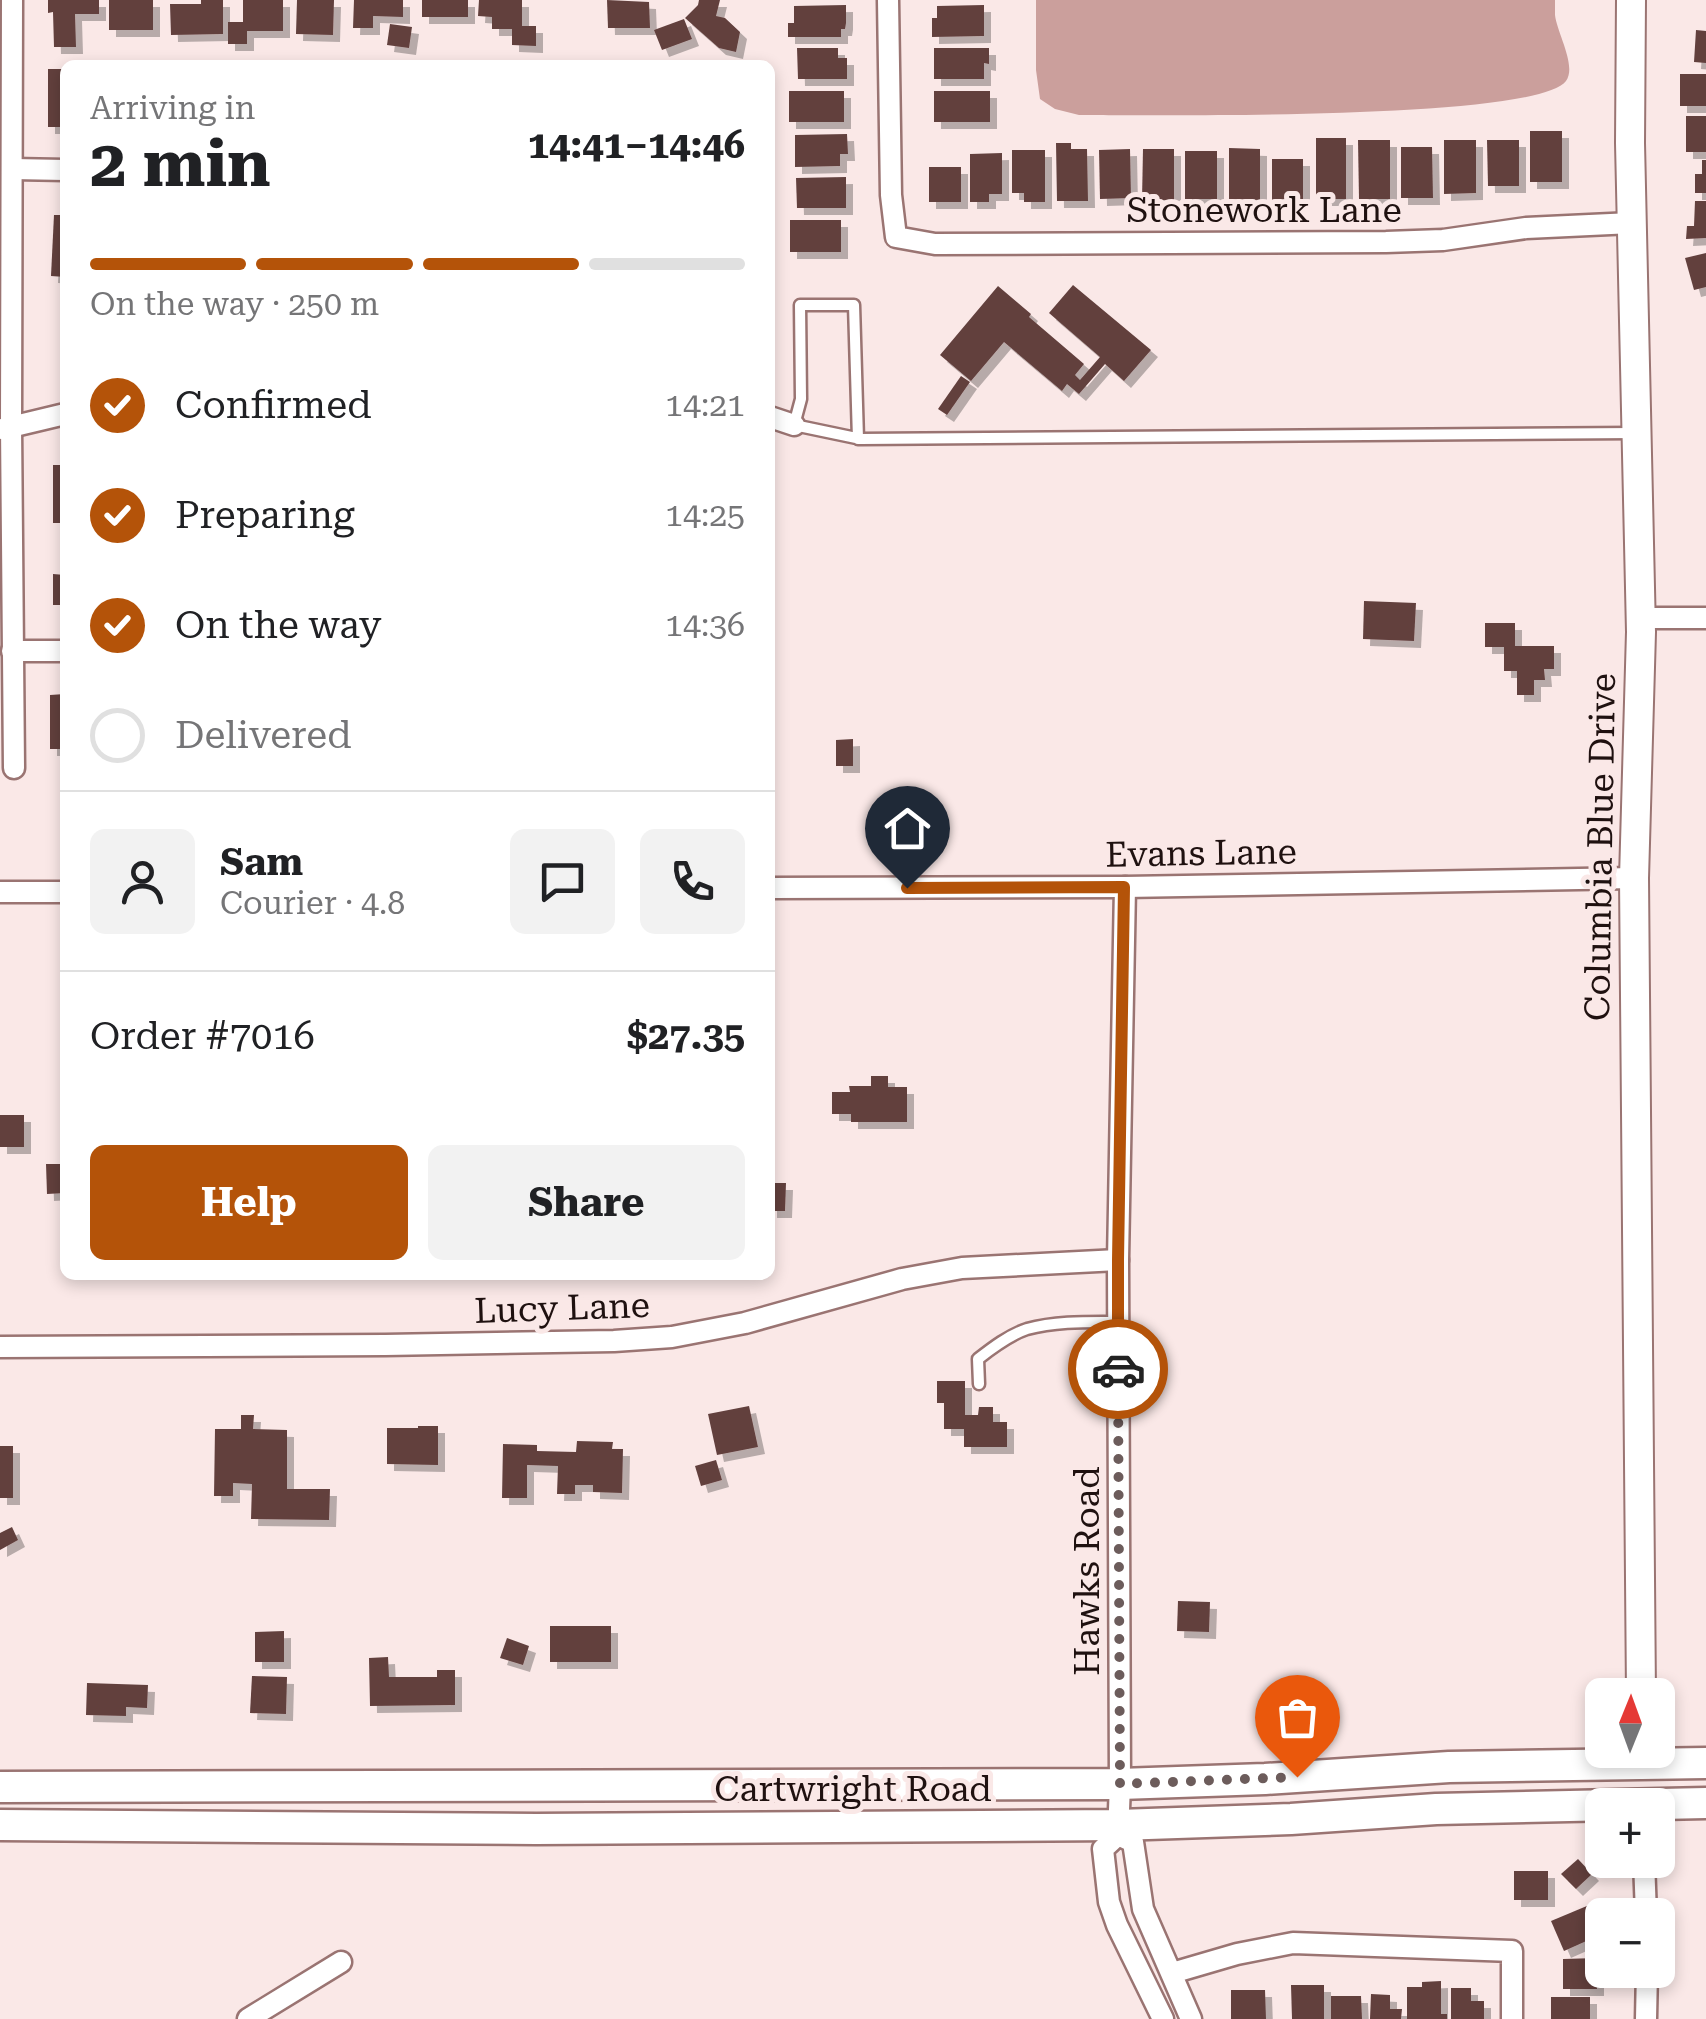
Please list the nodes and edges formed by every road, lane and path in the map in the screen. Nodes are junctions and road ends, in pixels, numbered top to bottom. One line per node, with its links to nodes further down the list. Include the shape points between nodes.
1 (12, 0): 4 (street)
2 (888, 0): 6 (street, Stonework Lane, via 896,237 935,244 1386,242)
3 (1631, 0): 6 (street, Columbia Blue Drive)
4 (13, 170): 5 (street); 10 (street)
5 (60, 170)
6 (1632, 223): 11 (street, Columbia Blue Drive)
7 (60, 415): 10 (street)
8 (775, 419): 9 (street)
9 (794, 425): 12 (lane); 12 (lane, via 801,399 800,305 854,305)
10 (5, 428): 15 (street)
11 (1636, 433): 12 (lane); 13 (street, Columbia Blue Drive)
12 (858, 438)
13 (1640, 618): 14 (street); 18 (street, Columbia Blue Drive)
14 (1706, 618)
15 (12, 650): 16 (street); 17 (street)
16 (60, 651)
17 (14, 768)
18 (1634, 878): 19 (street, Evans Lane); 27 (street, Columbia Blue Drive)
19 (1124, 887): 20 (street, Evans Lane); 23 (street, Hawks Road)
20 (775, 888)
21 (0, 892): 22 (street)
22 (60, 892)
23 (1118, 1260): 24 (street, Hawks Road); 25 (street, Lucy Lane, via 962,1268 672,1338)
24 (1118, 1322): 26 (lane, via 1025,1330 978,1359); 31 (street, Hawks Road)
25 (0, 1347)
26 (979, 1384)
27 (1641, 1678)
28 (1585, 1760): 31 (main road, Cartwright Road)
29 (1675, 1760): 30 (main road, Cartwright Road)
30 (1706, 1763)
31 (1120, 1784): 33 (main road, Cartwright Road); 39 (street, Hawks Road)
32 (0, 1787): 33 (main road, Cartwright Road)
33 (533, 1787): 38 (main road)
34 (1706, 1803): 35 (main road, Cartwright Road)
35 (1675, 1804)
36 (1585, 1805): 39 (main road, Cartwright Road)
37 (0, 1825): 38 (main road, Cartwright Road)
38 (536, 1829): 39 (main road, Cartwright Road)
39 (1118, 1830): 41 (street, via 1133,1842 1144,1909); 44 (street, Hawks Road, via 1103,1849 1109,1902)
40 (341, 1962): 43 (street)
41 (1172, 1972): 45 (street); 46 (street, via 1293,1943 1512,1950)
42 (1646, 1988): 47 (street)
43 (248, 2019)
44 (1164, 2019)
45 (1191, 2019)
46 (1512, 2019)
47 (1646, 2019)

